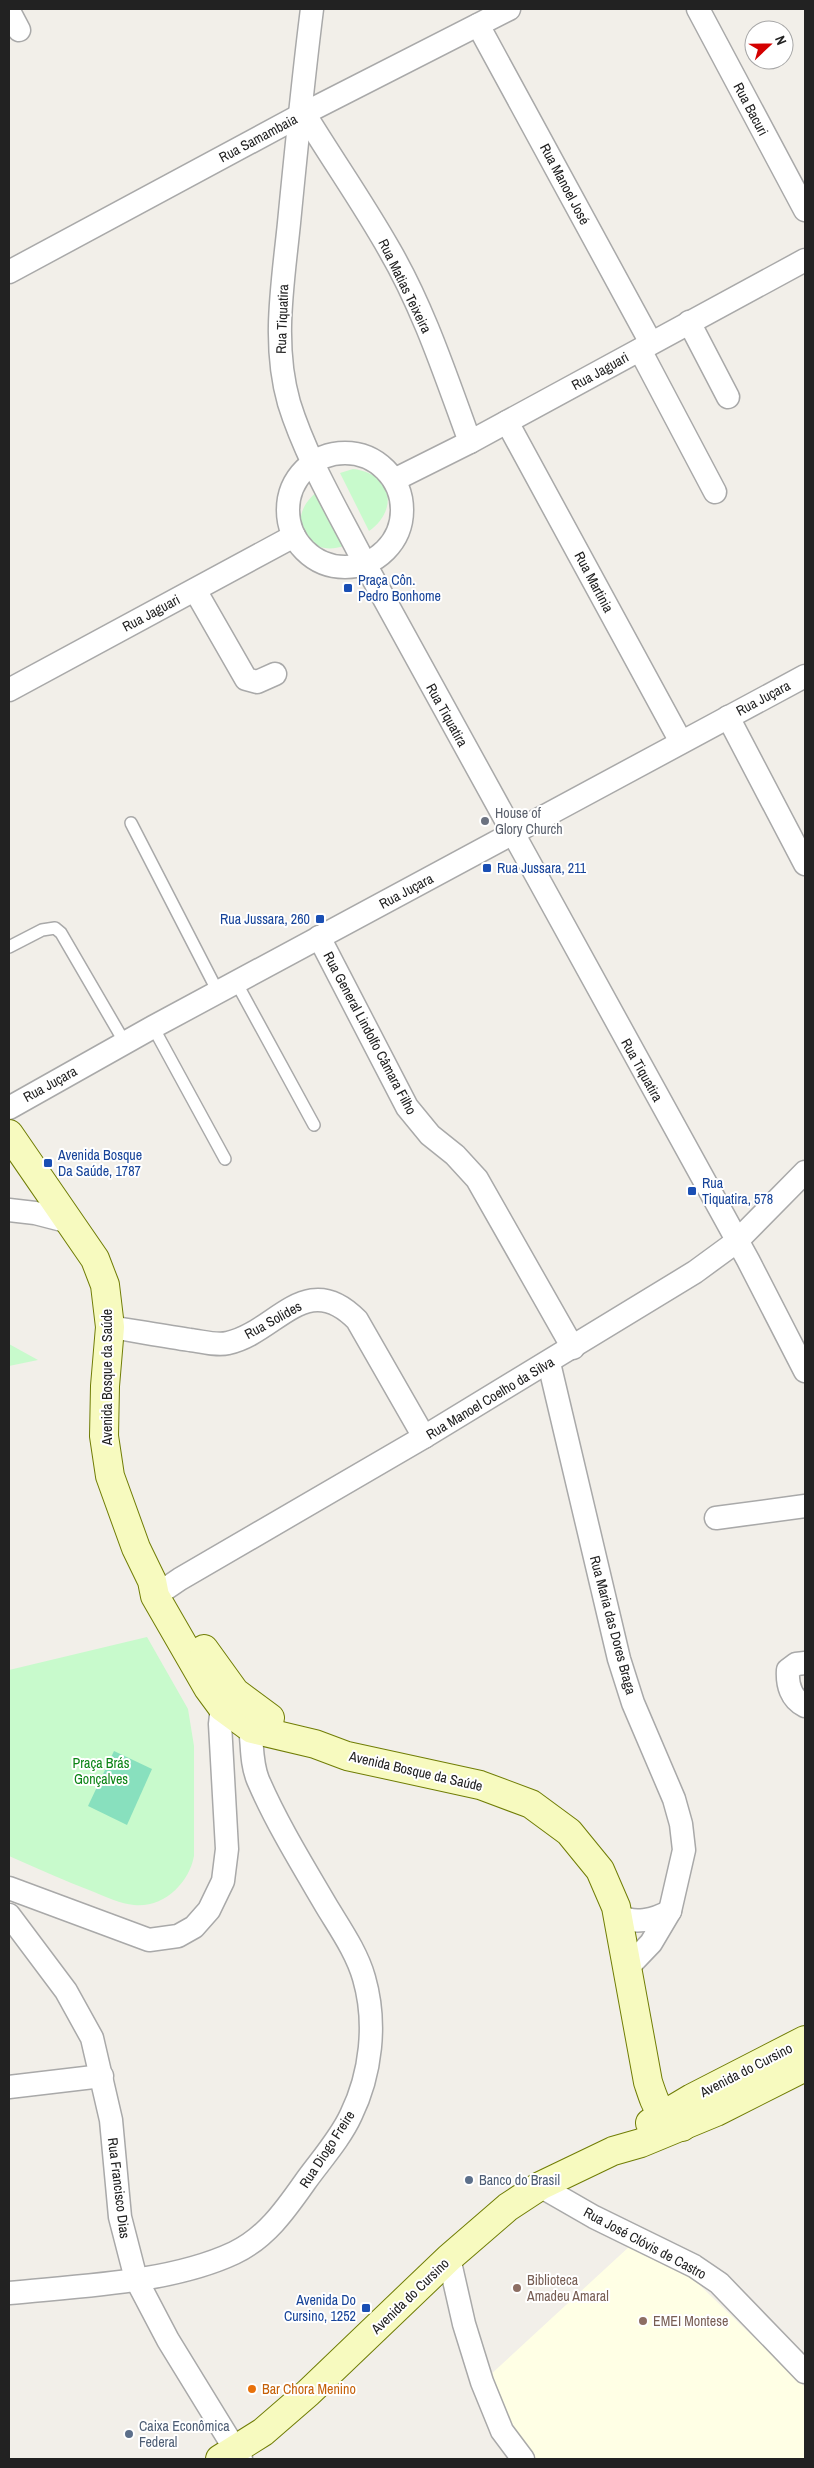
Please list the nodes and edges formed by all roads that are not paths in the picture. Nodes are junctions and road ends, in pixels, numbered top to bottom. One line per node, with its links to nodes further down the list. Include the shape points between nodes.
1 (312, 9): 5 (street, Rua Tiquatira)
2 (509, 9): 4 (street, Rua Samambaia)
3 (698, 9): 6 (street, Rua Bacuri)
4 (478, 25): 5 (street, Rua Samambaia); 10 (street, Rua Manoel José)
5 (302, 115): 8 (street, Rua Samambaia); 13 (street, Rua Matias Teixeira, via 400,269 423,319); 14 (street, Rua Tiquatira, via 279,322 279,356 290,404)
6 (805, 210)
7 (805, 260): 9 (street, Rua Jaguari)
8 (9, 272)
9 (689, 322): 10 (street, Rua Jaguari); 11 (street)
10 (645, 346): 12 (street, Rua Jaguari); 16 (street, Rua Manoel José)
11 (728, 396)
12 (507, 422): 13 (street, Rua Jaguari); 24 (street, Rua Martinia)
13 (470, 442): 15 (street, Rua Jaguari)
14 (312, 462): 15 (street, via 334,454 358,454 379,464); 17 (street, via 298,477 289,496 288,516); 18 (street, Rua Tiquatira)
15 (394, 480): 18 (street, via 402,505 398,530 386,550)
16 (715, 492)
17 (294, 536): 18 (street, via 308,554 327,565 350,568); 19 (street, Rua Jaguari)
18 (365, 564): 26 (street, Rua Tiquatira)
19 (195, 590): 20 (street, via 246,679 257,682); 22 (street, Rua Jaguari)
20 (275, 674)
21 (805, 676): 23 (street, Rua Juçara)
22 (9, 690)
23 (728, 717): 24 (street, Rua Juçara); 27 (street)
24 (681, 742): 26 (street, Rua Juçara)
25 (131, 823): 30 (lane)
26 (512, 833): 28 (street, Rua Juçara); 40 (street, Rua Tiquatira)
27 (805, 864)
28 (319, 937): 30 (street, Rua Juçara); 42 (street, Rua General Lindolfo Câmara Filho, via 407,1107 430,1135 477,1179)
29 (9, 947): 32 (lane, via 42,930 55,928)
30 (227, 987): 31 (street, Rua Juçara); 34 (lane)
31 (153, 1027): 32 (street, Rua Juçara); 36 (lane)
32 (124, 1043): 33 (street, Rua Juçara)
33 (9, 1108)
34 (314, 1125)
35 (9, 1134): 39 (street, Avenida Bosque da Saúde)
36 (225, 1160)
37 (805, 1172): 40 (street, Rua Manoel Coelho da Silva)
38 (9, 1210): 39 (street)
39 (66, 1221): 41 (street, Avenida Bosque da Saúde, via 95,1259 105,1286)
40 (736, 1242): 42 (street, Rua Manoel Coelho da Silva, via 695,1272); 43 (street, Rua Tiquatira)
41 (110, 1327): 46 (street, Rua Solides, via 227,1343 303,1302 323,1299 333,1302 357,1320); 49 (street, Avenida Bosque da Saúde, via 104,1436 110,1476 136,1548)
42 (573, 1348): 44 (street, Rua Manoel Coelho da Silva)
43 (800, 1349): 45 (street, Rua Tiquatira)
44 (549, 1363): 46 (street, Rua Manoel Coelho da Silva); 58 (street, Rua Maria das Dores Braga, via 620,1659 681,1824 684,1850)
45 (805, 1371)
46 (424, 1437): 49 (street, Rua Manoel Coelho da Silva)
47 (805, 1506): 48 (street)
48 (716, 1518)
49 (157, 1589): 51 (street, Avenida Bosque da Saúde)
50 (801, 1663): 52 (street, via 788,1670 788,1679 795,1698)
51 (233, 1699): 53 (street, Avenida Bosque da Saúde); 54 (street, Avenida Bosque da Saúde); 55 (street, via 220,1724)
52 (805, 1706)
53 (252, 1729): 54 (street, Avenida Bosque da Saúde); 56 (street, Rua Diogo Freire, via 254,1767)
54 (315, 1744): 60 (street, Avenida Bosque da Saúde, via 347,1756 480,1785 531,1804 569,1832 600,1870)
55 (224, 1790): 56 (street, via 241,1783); 57 (street, via 228,1848 223,1881 209,1910 194,1927 178,1936 149,1940)
56 (265, 1793): 74 (street, Rua Diogo Freire, via 288,1840 353,1950 364,1977 372,2029 362,2088 350,2117 270,2228 234,2253 202,2265)
57 (9, 1888)
58 (670, 1911): 60 (street, via 645,1920 628,1920); 61 (street, Rua Maria das Dores Braga, via 656,1937)
59 (9, 1915): 65 (street, Rua Francisco Dias, via 80,2013 92,2038)
60 (618, 1915): 61 (street, Avenida Bosque da Saúde)
61 (628, 1967): 63 (street, Avenida Bosque da Saúde)
62 (805, 2040): 68 (street, Avenida do Cursino)
63 (642, 2054): 66 (street, Avenida Bosque da Saúde); 68 (street, via 668,2082)
64 (805, 2066): 69 (street, Avenida do Cursino)
65 (102, 2076): 67 (street); 74 (street, Rua Francisco Dias, via 111,2120 120,2217)
66 (648, 2082): 70 (street, Avenida Bosque da Saúde, via 656,2106); 71 (street, via 643,2117)
67 (9, 2087)
68 (692, 2098): 69 (street); 70 (street, Avenida do Cursino)
69 (716, 2112): 70 (street, Avenida do Cursino)
70 (672, 2121): 71 (street, Avenida do Cursino)
71 (621, 2145): 72 (street, Avenida do Cursino)
72 (540, 2186): 73 (street, Avenida do Cursino, via 508,2207); 76 (street, Rua José Clóvis de Castro, via 594,2217 686,2261 719,2283)
73 (449, 2258): 77 (street, Avenida do Cursino, via 308,2392); 78 (street, via 482,2382 502,2431)
74 (136, 2279): 75 (street, Rua Diogo Freire); 77 (street, Rua Francisco Dias)
75 (9, 2294)
76 (805, 2372)
77 (232, 2456)
78 (523, 2459)

